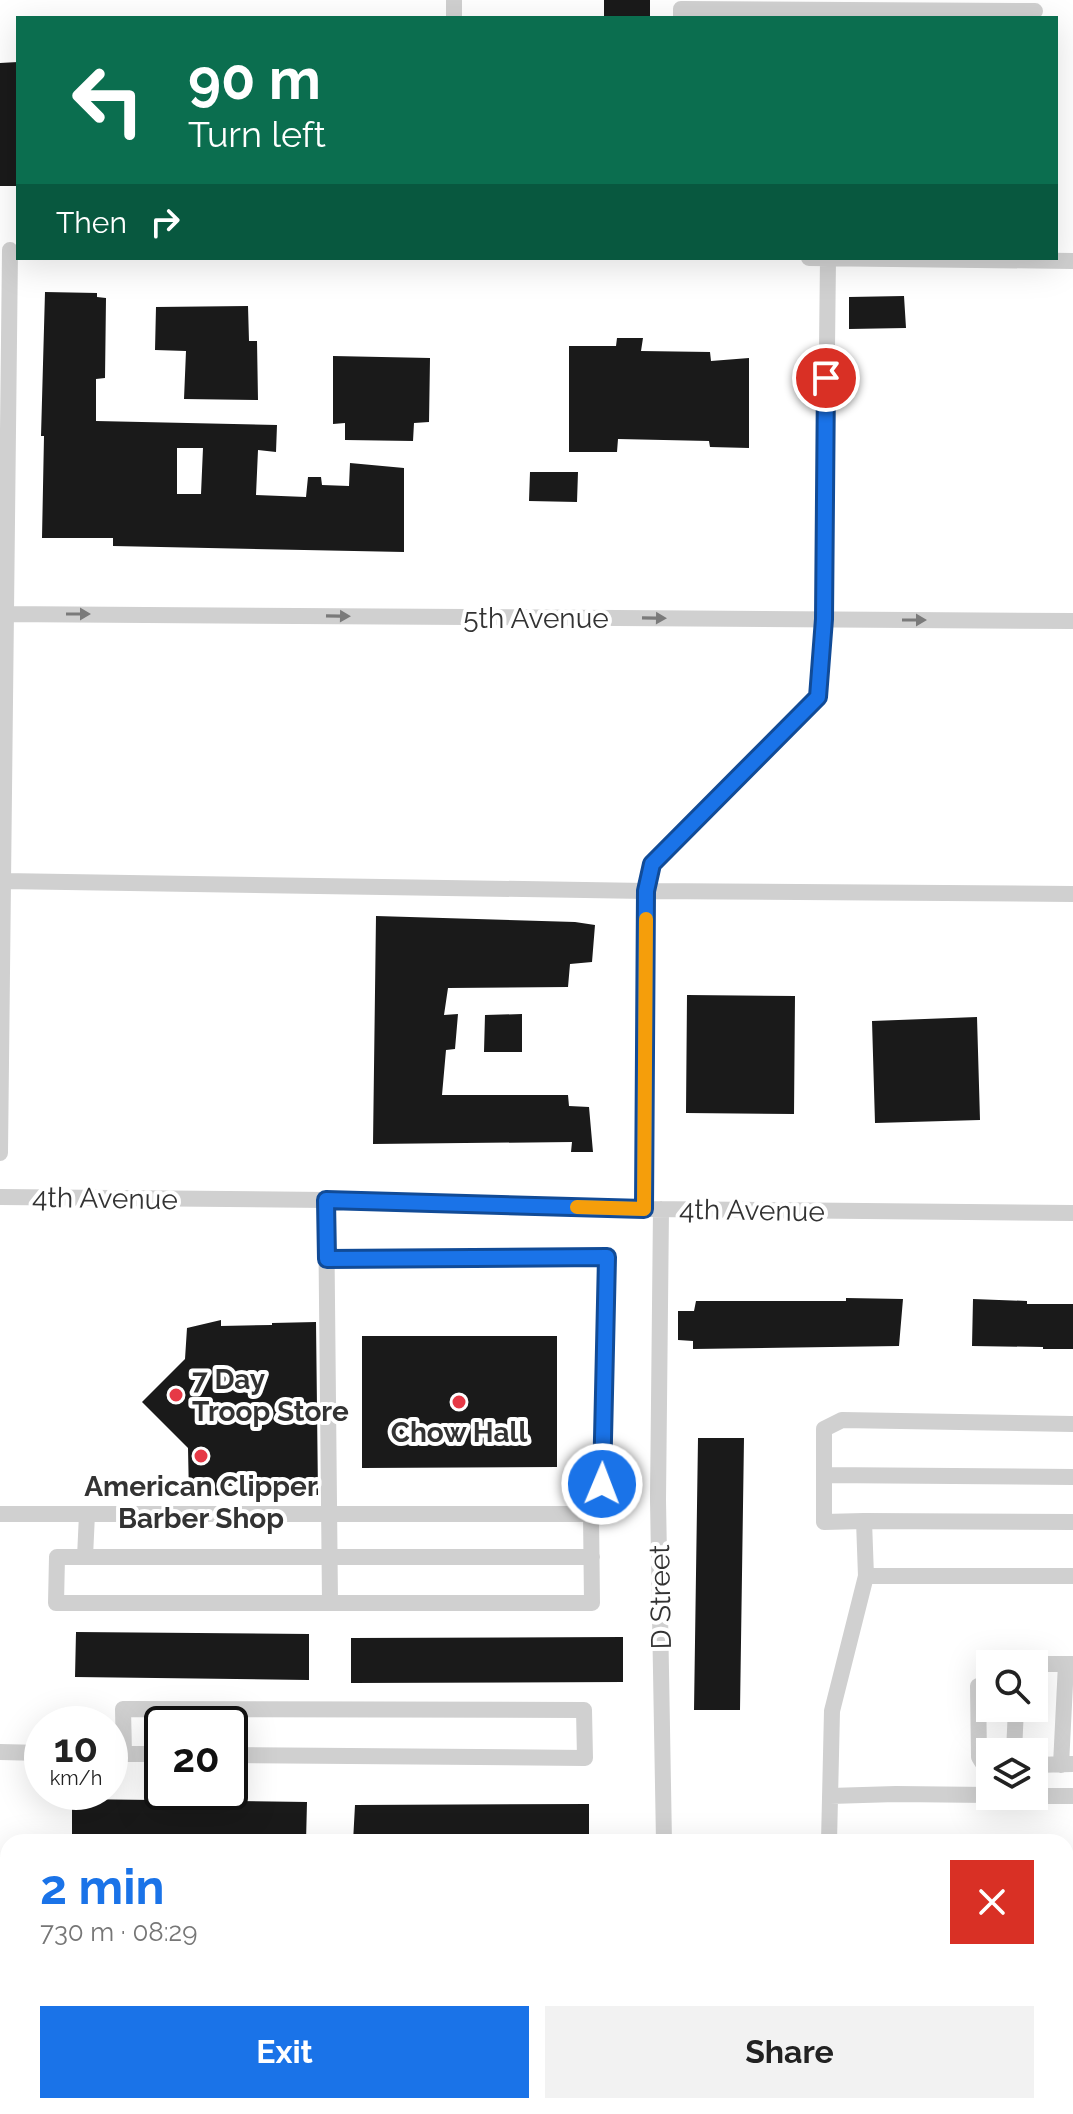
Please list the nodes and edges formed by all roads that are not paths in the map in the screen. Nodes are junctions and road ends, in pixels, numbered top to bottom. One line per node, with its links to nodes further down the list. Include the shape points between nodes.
1 (1035, 10): 2 (street, via 681,9)
2 (681, 16)
3 (9, 250): 7 (street)
4 (828, 260): 8 (street, D Street)
5 (1053, 260): 6 (street)
6 (1073, 261)
7 (3, 614): 8 (street, 5th Avenue, one-way to 8); 10 (street)
8 (824, 619): 9 (street, 5th Avenue, one-way to 9); 11 (street, D Street, via 818,697 652,864)
9 (1073, 621)
10 (3, 881): 11 (street); 13 (street)
11 (646, 891): 12 (street); 16 (street, D Street)
12 (1073, 894)
13 (0, 1153)
14 (0, 1197): 15 (street, 4th Avenue)
15 (326, 1200): 16 (street, 4th Avenue); 18 (street)
16 (652, 1209): 17 (street, 4th Avenue); 45 (street, D Street)
17 (1073, 1213)
18 (327, 1259): 24 (street); 25 (street, via 607,1257 602,1484)
19 (1073, 1424): 20 (street, via 842,1420 824,1429)
20 (824, 1475): 21 (street); 26 (street, via 824,1522)
21 (1073, 1477)
22 (0, 1514): 23 (street)
23 (87, 1514): 24 (street); 28 (street)
24 (329, 1514): 25 (street); 29 (street)
25 (591, 1514): 30 (street)
26 (864, 1521): 27 (street); 31 (street)
27 (1073, 1522)
28 (85, 1557): 29 (street); 33 (street, via 57,1557 56,1603)
29 (329, 1557): 30 (street); 33 (street)
30 (592, 1557): 33 (street, via 592,1603)
31 (866, 1576): 32 (street); 42 (street, via 832,1711)
32 (1073, 1576)
33 (330, 1603)
34 (1048, 1664): 35 (street)
35 (1070, 1664): 40 (street)
36 (248, 1709): 39 (street, via 584,1710 585,1758)
37 (0, 1752): 38 (street)
38 (24, 1753)
39 (248, 1755)
40 (1067, 1764)
41 (976, 1795): 42 (street)
42 (830, 1796): 46 (street)
43 (1048, 1796): 44 (street)
44 (1073, 1796)
45 (664, 1834)
46 (829, 1834)

